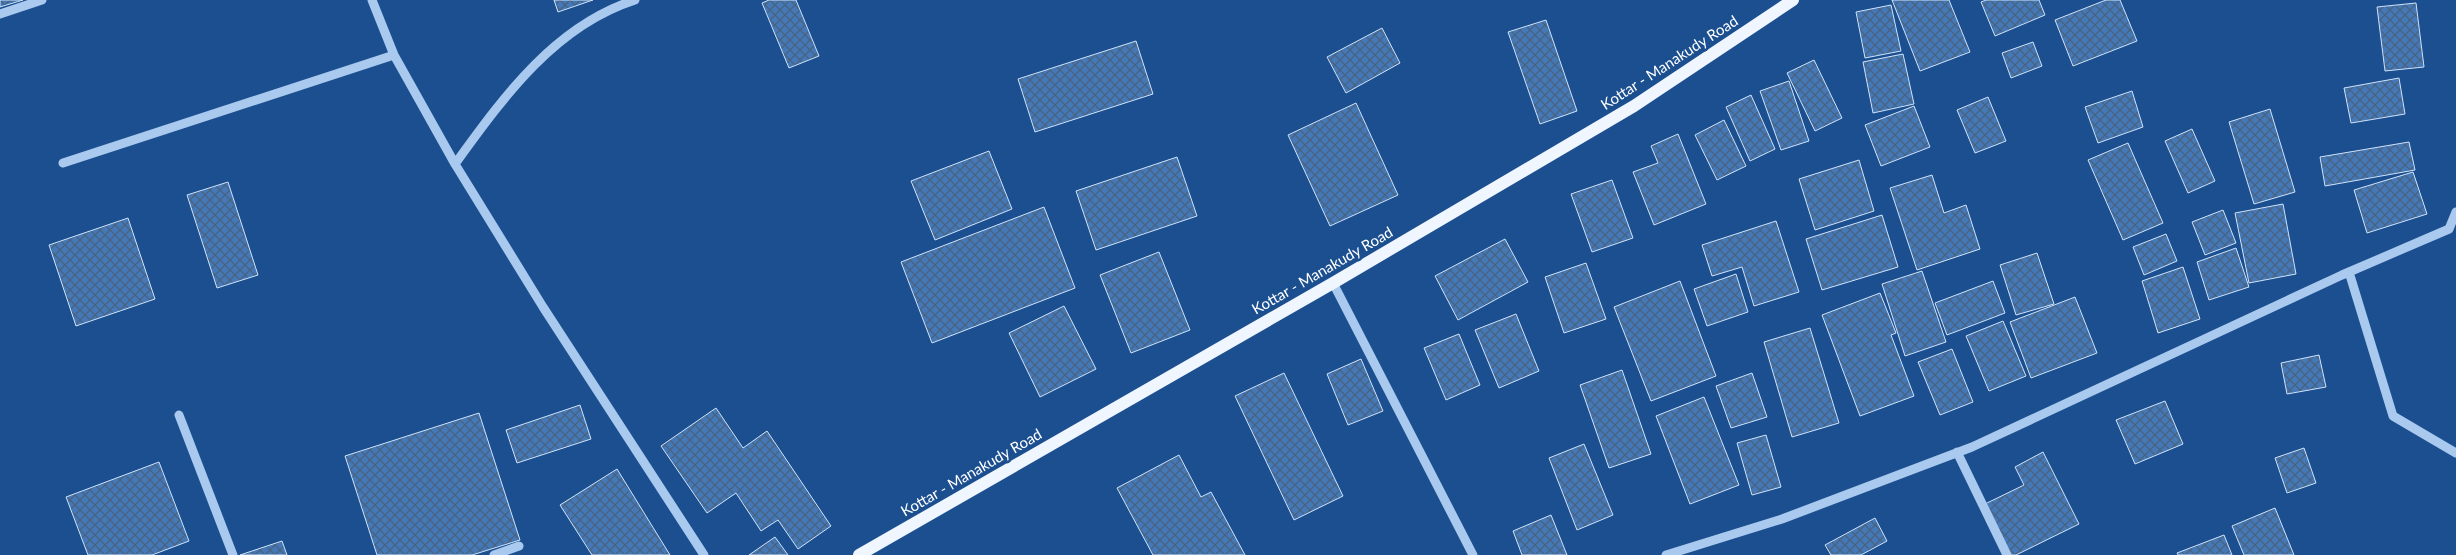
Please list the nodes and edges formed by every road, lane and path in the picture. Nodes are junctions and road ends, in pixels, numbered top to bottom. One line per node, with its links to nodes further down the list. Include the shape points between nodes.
1 (42, 0): 5 (street)
2 (372, 0): 6 (street)
3 (635, 0): 8 (street, via 610,8 592,19 543,57 502,99)
4 (1794, 0): 11 (main road, Kottar - Manakudy Road, via 1634,106)
5 (0, 14)
6 (394, 55): 7 (street); 8 (street)
7 (63, 163)
8 (455, 164): 18 (street, via 543,308)
9 (2456, 212): 10 (street, via 2449,228)
10 (2349, 272): 13 (street); 14 (street, via 2393,416)
11 (1333, 283): 19 (main road, Kottar - Manakudy Road); 20 (street)
12 (179, 415): 16 (street)
13 (1957, 452): 21 (street, via 1782,519); 22 (street)
14 (2456, 453)
15 (519, 546): 17 (street)
16 (233, 555)
17 (494, 555)
18 (704, 555)
19 (859, 555)
20 (1473, 555)
21 (1666, 555)
22 (2008, 555)

